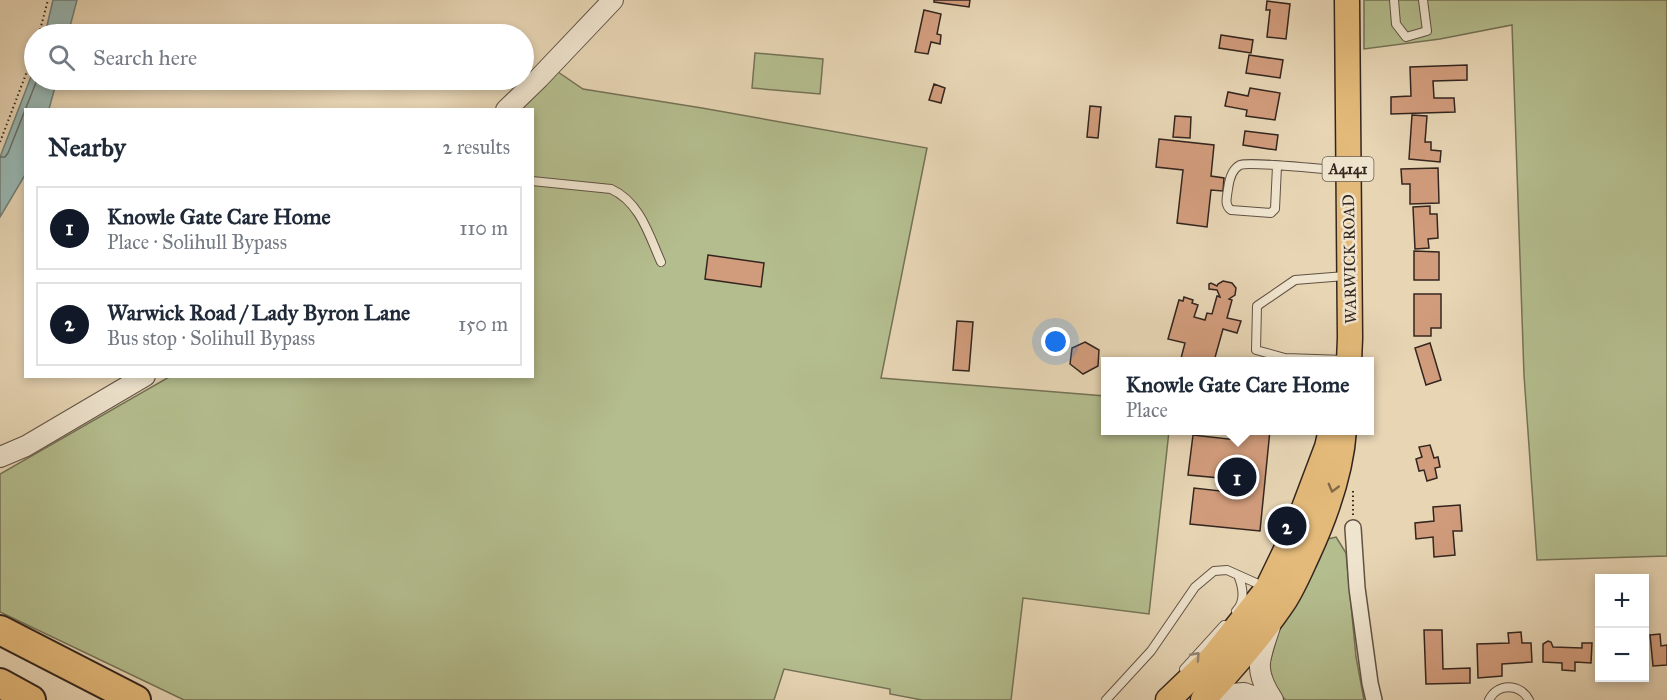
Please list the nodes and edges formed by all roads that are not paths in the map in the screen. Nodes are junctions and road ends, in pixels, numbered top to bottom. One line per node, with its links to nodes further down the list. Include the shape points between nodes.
1 (613, 0): 5 (street)
2 (1347, 0): 9 (main road, WARWICK ROAD / A4141)
3 (1394, 0): 4 (lane, via 1396,24 1406,37 1427,31)
4 (1423, 0)
5 (534, 83)
6 (527, 90): 7 (street)
7 (508, 108)
8 (1277, 166): 8 (lane, via 1238,166 1228,187 1228,208 1274,211); 9 (lane)
9 (1348, 171): 12 (main road, WARWICK ROAD / A4141)
10 (534, 181): 11 (lane, via 611,189 621,194 639,212)
11 (661, 262)
12 (1350, 276): 13 (main road, WARWICK ROAD / A4141); 14 (lane, via 1296,280 1257,306 1256,350)
13 (1348, 355): 15 (lane)
14 (1282, 357)
15 (1307, 357)
16 (142, 378): 19 (street, via 26,446)
17 (1329, 435): 24 (main road)
18 (1344, 435): 20 (main road, one-way to 20)
19 (0, 457)
20 (1323, 519): 22 (lane); 24 (main road, via 1286,599)
21 (1353, 528): 37 (street, via 1357,588)
22 (1299, 553)
23 (1238, 575): 24 (lane); 29 (lane, one-way to 23, via 1240,607 1243,588); 33 (lane, via 1227,570 1214,571 1202,580 1151,651)
24 (1273, 602): 27 (main road); 29 (main road); 36 (street, via 1260,656 1260,675)
25 (0, 630): 32 (highway)
26 (0, 649): 31 (highway)
27 (1229, 672): 29 (main road, via 1217,672); 34 (main road); 36 (street)
28 (0, 683): 30 (highway)
29 (1177, 692)
30 (31, 700)
31 (95, 700)
32 (136, 700)
33 (1106, 700)
34 (1203, 700): 35 (street, via 1244,693)
35 (1263, 700)
36 (1271, 700)
37 (1374, 700)
38 (1489, 700): 39 (lane, via 1492,693 1504,687 1521,691)
39 (1529, 700)

